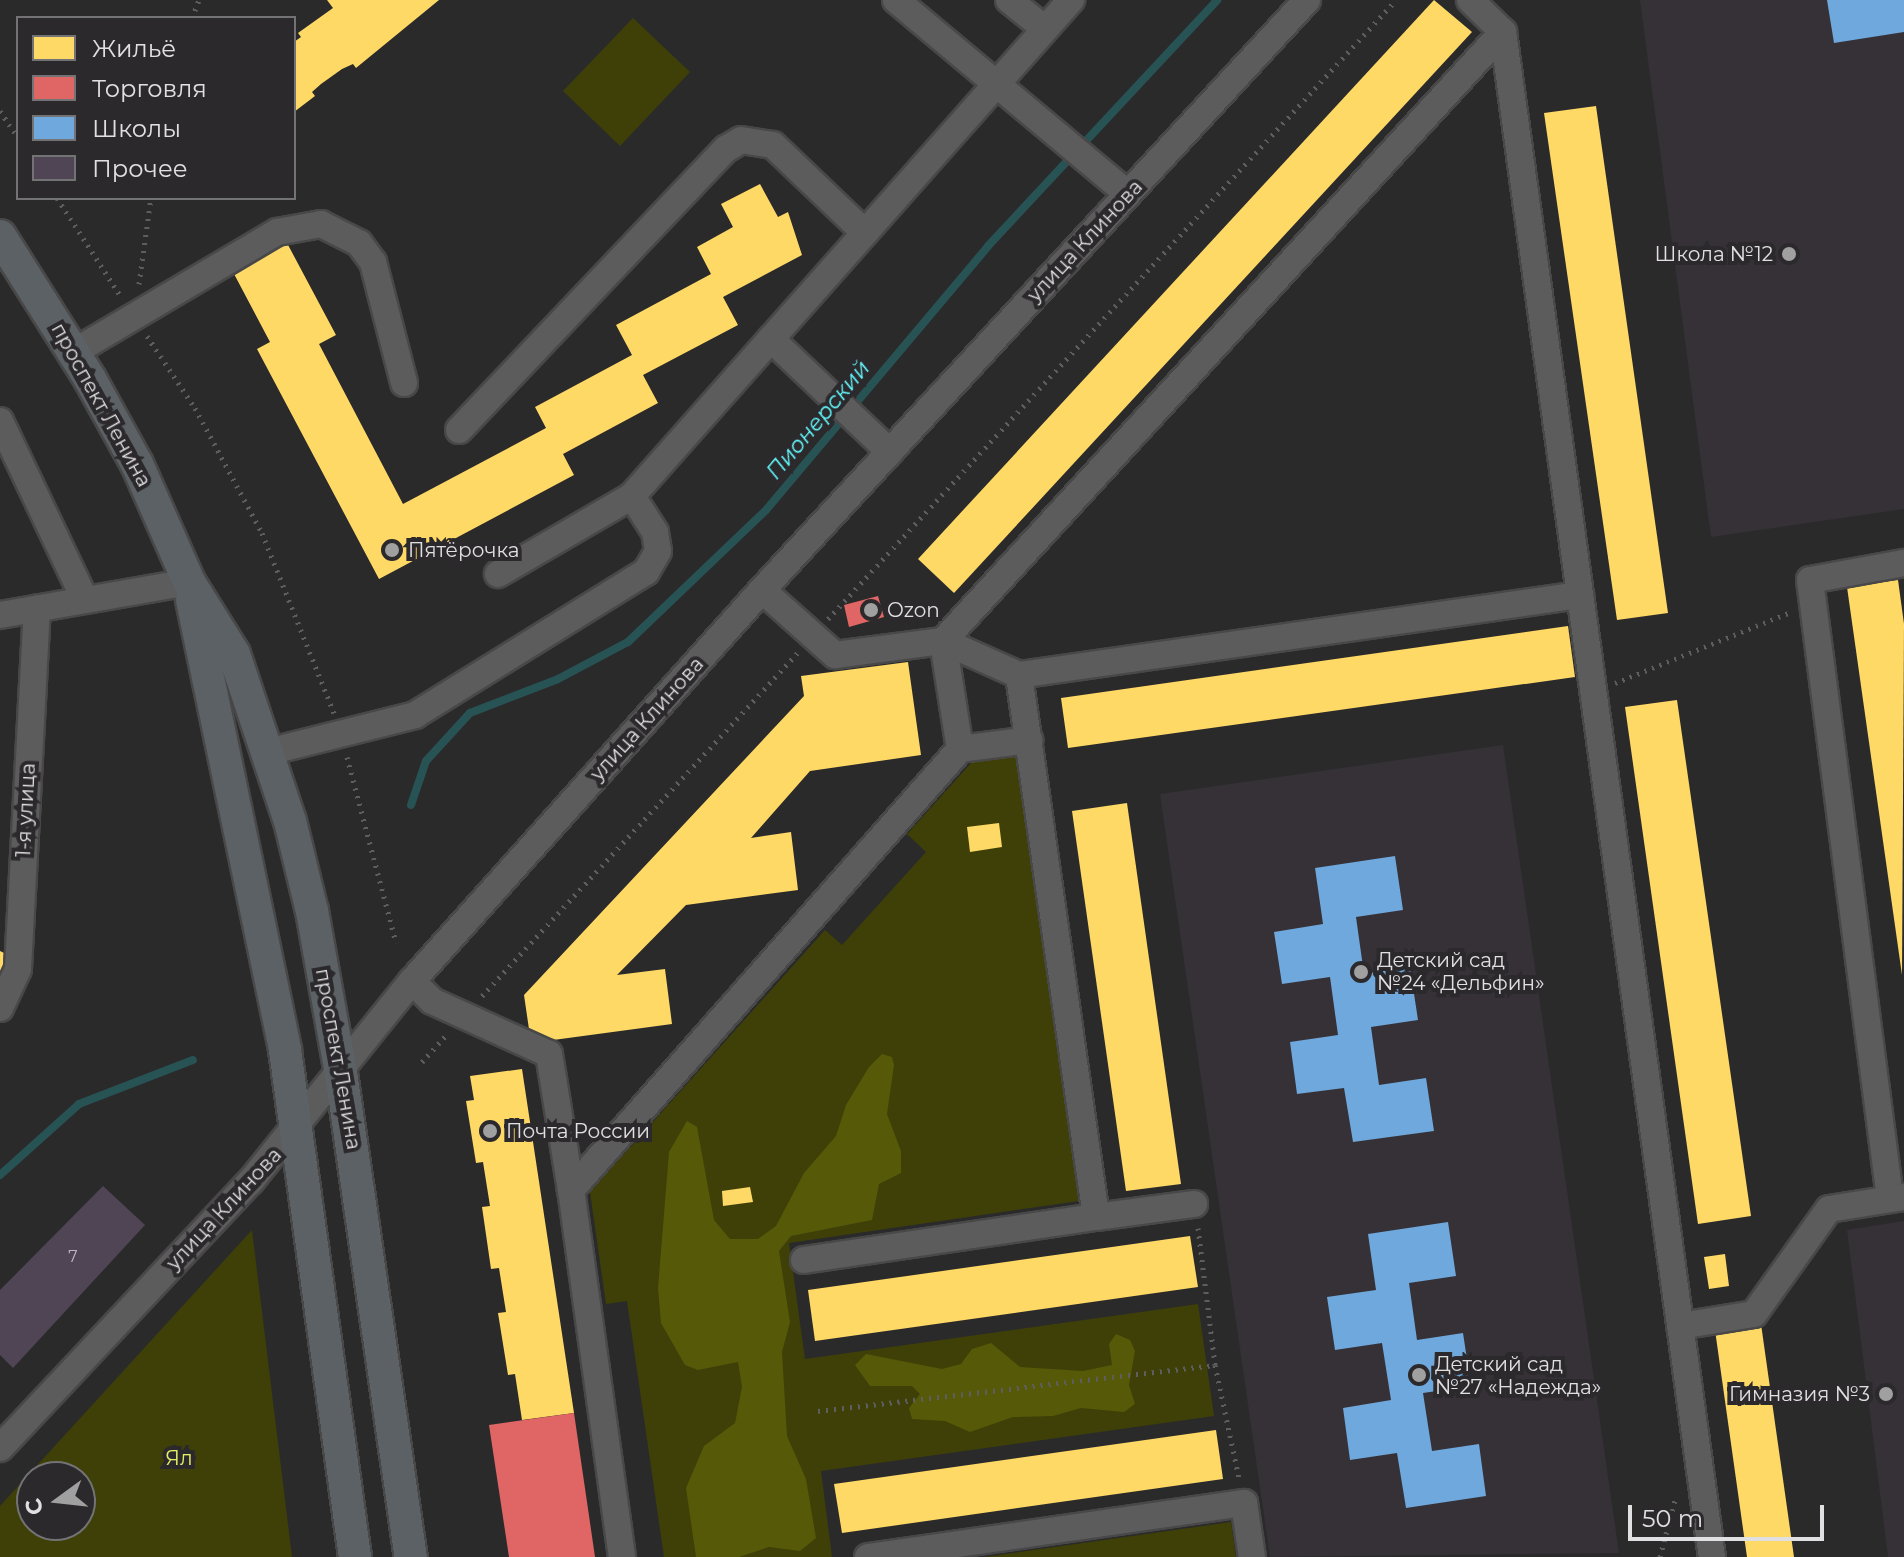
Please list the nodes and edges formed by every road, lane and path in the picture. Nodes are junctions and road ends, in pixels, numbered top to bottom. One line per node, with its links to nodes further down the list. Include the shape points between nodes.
1 (896, 0): 9 (street)
2 (1009, 0): 7 (street)
3 (1071, 0): 7 (street)
4 (1307, 0): 12 (street, улица Клинова)
5 (1396, 0): 34 (path)
6 (1470, 0): 8 (street)
7 (1045, 29): 9 (street)
8 (1503, 32): 29 (street); 35 (street)
9 (996, 84): 12 (street); 15 (street)
10 (0, 111): 11 (path)
11 (16, 135)
12 (1128, 194): 23 (street, улица Клинова)
13 (58, 200): 17 (path)
14 (151, 200): 17 (path)
15 (865, 233): 18 (street); 22 (street, via 773,145 741,140 726,149)
16 (0, 236): 19 (main road, проспект Ленина)
17 (134, 316): 19 (street); 20 (street, via 277,232 321,224 359,243 373,262); 38 (path, via 195,408 262,533 314,654)
18 (771, 339): 23 (street); 24 (street)
19 (74, 352): 27 (main road, проспект Ленина, via 137,464)
20 (404, 383)
21 (0, 421): 30 (street)
22 (459, 430)
23 (890, 452): 28 (street, улица Клинова)
24 (632, 496): 26 (street); 38 (street, via 655,532 658,551 646,572 415,715)
25 (1904, 563): 31 (street, via 1810,580)
26 (498, 574)
27 (189, 582): 30 (street); 41 (main road, проспект Ленина, via 234,654); 48 (main road, проспект Ленина)
28 (762, 590): 34 (street); 43 (street, улица Клинова)
29 (1580, 595): 36 (street); 37 (street)
30 (85, 600): 32 (street)
31 (1811, 606): 37 (path); 50 (street)
32 (37, 609): 33 (street); 44 (street, 1-я улица, via 18,969)
33 (0, 615)
34 (813, 636): 35 (street, via 835,655); 45 (path)
35 (943, 641): 36 (street); 40 (street)
36 (1019, 675): 39 (street)
37 (1594, 692): 54 (street)
38 (341, 735): 41 (street); 42 (path)
39 (1029, 740): 40 (street); 52 (street)
40 (960, 749): 49 (street)
41 (268, 752): 47 (main road, проспект Ленина, via 312,911)
42 (396, 943)
43 (412, 981): 45 (street, via 432,1001); 47 (street, улица Клинова)
44 (0, 1008)
45 (464, 1016): 46 (path); 49 (street, via 549,1054)
46 (422, 1062)
47 (341, 1073): 48 (street, улица Клинова); 60 (main road, проспект Ленина)
48 (297, 1128): 57 (street, улица Клинова); 59 (main road, проспект Ленина)
49 (571, 1190): 61 (street)
50 (1897, 1198): 54 (street, via 1829,1209 1754,1314)
51 (1194, 1204): 52 (street); 55 (path)
52 (1096, 1217): 53 (street)
53 (804, 1260)
54 (1680, 1326): 64 (street)
55 (1215, 1365): 56 (path); 58 (path)
56 (818, 1411)
57 (0, 1448)
58 (1244, 1503): 62 (street); 63 (street)
59 (355, 1557)
60 (411, 1557)
61 (622, 1557)
62 (868, 1557)
63 (1252, 1557)
64 (1712, 1557)

